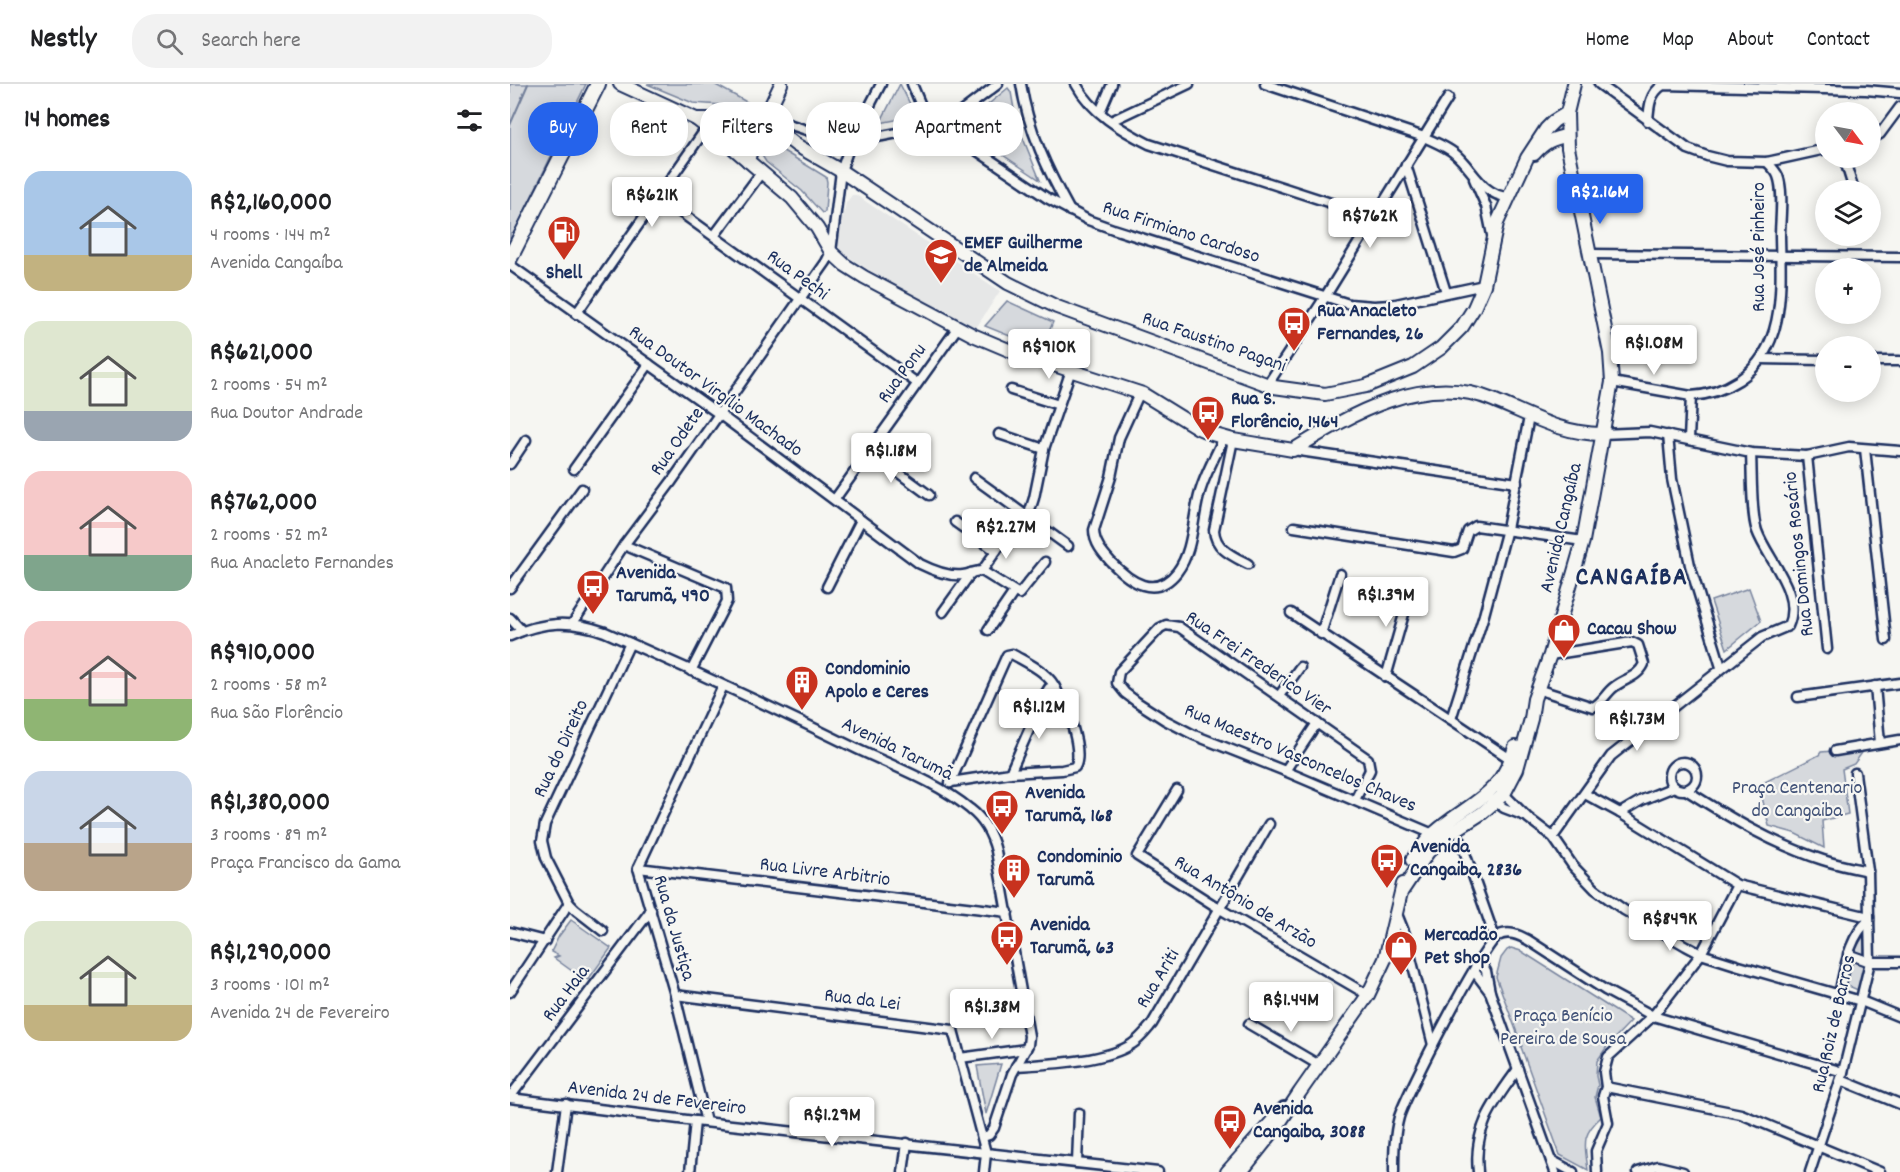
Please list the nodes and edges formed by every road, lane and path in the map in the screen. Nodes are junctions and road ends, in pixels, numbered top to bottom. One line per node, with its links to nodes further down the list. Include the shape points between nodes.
1 (598, 84): 56 (main road)
2 (620, 84): 24 (street)
3 (781, 84): 17 (street)
4 (881, 84): 18 (street)
5 (912, 84): 19 (street, Rua Firmiano Cardoso)
6 (998, 84): 20 (street)
7 (1020, 84): 48 (street, via 1042,156)
8 (1076, 84): 22 (street)
9 (1112, 84): 22 (street)
10 (1189, 84): 26 (street)
11 (1265, 84): 32 (street)
12 (1574, 84): 23 (street)
13 (1599, 84): 27 (street, Rua José Pinheiro)
14 (1866, 87): 15 (street); 27 (street, via 1663,85 1652,95)
15 (1900, 93)
16 (1448, 98): 32 (street)
17 (772, 102)
18 (872, 102)
19 (920, 102)
20 (974, 102)
21 (1900, 107): 29 (street)
22 (1100, 112): 26 (street)
23 (1567, 113): 30 (street); 42 (street, Rua Faustino Pagani, via 1538,138)
24 (696, 119): 25 (street); 28 (street)
25 (700, 119)
26 (1111, 121): 49 (street, via 1149,144)
27 (1648, 121): 40 (street, Rua José Pinheiro, via 1688,149 1707,156)
28 (700, 122)
29 (1881, 133)
30 (1567, 136): 42 (street, Rua Faustino Pagani, via 1544,144); 53 (street)
31 (700, 137): 46 (street)
32 (1424, 137): 41 (street); 43 (street, via 1443,146)
33 (794, 143): 44 (street, Rua Faustino Pagani)
34 (1815, 151): 40 (street, Rua José Pinheiro)
35 (742, 156): 39 (street)
36 (749, 156): 39 (street)
37 (846, 156): 44 (street)
38 (985, 156): 48 (street, Rua Firmiano Cardoso)
39 (748, 161): 45 (street)
40 (1767, 162): 54 (street, Rua José Pinheiro, via 1780,184)
41 (1406, 165): 49 (street); 59 (street)
42 (1524, 167): 47 (street, Rua Faustino Pagani)
43 (1469, 168): 47 (street, via 1487,190); 51 (street, via 1486,206)
44 (841, 171): 52 (street); 73 (street, Rua Faustino Pagani, via 1026,293)
45 (761, 172): 50 (street); 52 (street, via 805,212)
46 (658, 196): 50 (street, Rua Pechi); 62 (street)
47 (1508, 197): 51 (street, Rua Faustino Pagani)
48 (1070, 212): 60 (street, Rua Firmiano Cardoso)
49 (1374, 217): 60 (street)
50 (714, 236): 61 (street, Rua Pechi)
51 (1493, 240): 58 (street, Rua Faustino Pagani)
52 (831, 252): 61 (street, Rua Odete); 63 (street, via 864,277)
53 (1591, 254): 54 (street); 71 (street)
54 (1780, 256): 55 (street); 64 (street, Rua José Pinheiro, via 1779,312)
55 (1900, 257)
56 (510, 258)
57 (510, 265): 62 (street, Rua Doutor Virgílio Machado)
58 (1484, 285): 59 (street, Rua Firmiano Cardoso); 70 (street, Rua Faustino Pagani, via 1474,308 1441,348 1413,367)
59 (1446, 292): 60 (street, Rua Firmiano Cardoso, via 1407,303 1374,306)
60 (1325, 297): 73 (street)
61 (801, 298): 72 (street, Rua Pechi); 81 (street, Rua Odete)
62 (576, 314): 68 (street, Rua Doutor Virgílio Machado)
63 (958, 327): 69 (street, via 1011,351); 72 (street, Rua Ponu)
64 (1761, 359): 65 (street); 77 (street, Rua José Pinheiro, via 1731,385)
65 (1815, 360)
66 (1881, 361): 67 (street)
67 (1900, 361)
68 (649, 364): 81 (street, Rua Doutor Virgílio Machado); 97 (street)
69 (1071, 370): 76 (street); 79 (street)
70 (1383, 380): 74 (street, Rua Faustino Pagani); 78 (street)
71 (1612, 382): 77 (street); 84 (street, Avenida Cangaíba)
72 (917, 383): 93 (street, Rua Ponu)
73 (1268, 384): 74 (street, Rua Faustino Pagani, via 1325,394)
74 (1350, 389): 80 (street, via 1352,399)
75 (1011, 390): 79 (street)
76 (1140, 392): 86 (street, via 1198,428); 86 (street, via 1119,438 1094,530 1094,538 1108,559 1137,584 1164,584 1183,563 1200,492)
77 (1691, 396): 87 (street)
78 (1389, 401): 80 (street); 82 (street, via 1460,390 1494,400)
79 (1059, 405): 89 (street)
80 (1364, 410): 91 (street)
81 (718, 414): 102 (street, Rua Doutor Virgílio Machado); 110 (street, Rua Odete)
82 (1529, 417): 84 (street, via 1568,430); 99 (street)
83 (999, 434): 89 (street)
84 (1602, 434): 85 (street); 109 (street, Avenida Cangaíba)
85 (1668, 435): 87 (street); 135 (street, via 1672,479 1690,565)
86 (1229, 439): 91 (street); 114 (street, via 1215,538 1226,552)
87 (1689, 439): 94 (street)
88 (526, 440): 96 (street)
89 (1044, 449): 103 (street)
90 (1865, 449): 92 (street); 95 (street, via 1850,447); 130 (street)
91 (1293, 450): 99 (street)
92 (1900, 451)
93 (868, 452): 101 (street); 102 (street, Rua Ponu)
94 (1751, 453): 95 (street); 135 (street, via 1756,530 1785,584 1791,616 1788,626 1770,632)
95 (1807, 456): 132 (street, Rua Domingos Rosário)
96 (510, 464)
97 (574, 469)
98 (974, 478): 103 (street)
99 (1517, 483): 107 (street)
100 (582, 489): 120 (street)
101 (929, 495)
102 (835, 499): 104 (street, Rua Doutor Virgílio Machado)
103 (1028, 517): 111 (street)
104 (861, 520): 116 (street, Rua Doutor Virgílio Machado, via 931,570 950,575); 119 (street)
105 (955, 522): 112 (street)
106 (1294, 527): 107 (street, via 1454,552 1462,549 1472,526)
107 (1507, 529): 109 (street); 146 (street)
108 (1008, 534): 112 (street)
109 (1583, 541): 133 (street, Avenida Cangaíba)
110 (624, 545): 125 (street, Rua Odete); 136 (street, via 726,588 727,601)
111 (1068, 546)
112 (996, 550): 115 (street)
113 (1045, 562): 121 (street, via 1026,588 1019,594)
114 (1248, 564)
115 (982, 571): 116 (street, Rua Doutor Virgílio Machado); 121 (street)
116 (971, 573): 122 (street)
117 (1340, 574): 128 (street)
118 (1412, 586): 137 (street)
119 (827, 587)
120 (510, 588)
121 (1014, 592): 126 (street)
122 (943, 612)
123 (1291, 613): 128 (street)
124 (510, 618): 127 (street)
125 (573, 623): 127 (street, Avenida Tarumã); 131 (street, Avenida Tarumã)
126 (988, 630)
127 (522, 631): 129 (street, Avenida Tarumã)
128 (1321, 634): 137 (street)
129 (510, 636)
130 (1886, 640)
131 (630, 643): 136 (street, Avenida Tarumã); 173 (street, Rua do Direito, via 543,833 546,858)
132 (1827, 649)
133 (1550, 655): 143 (street, Avenida Cangaíba); 143 (street, via 1632,642 1638,645 1644,664 1593,707)
134 (1300, 667): 144 (street)
135 (1721, 667): 161 (street, via 1611,756)
136 (691, 671): 139 (street, Avenida Tarumã)
137 (1386, 677): 146 (street)
138 (1900, 683): 140 (street)
139 (723, 686): 159 (street, Avenida Tarumã); 169 (street, Rua da Justiça)
140 (1875, 686): 145 (street); 149 (street)
141 (1057, 691): 153 (street, via 1049,688 1044,696); 153 (street, via 1071,723 1077,764 1062,770); 155 (street, via 1053,681 1040,670 1007,655)
142 (1125, 693): 144 (street, Rua Frei Frederico Vier, via 1117,683 1119,672 1160,628 1172,625); 152 (street, Rua Maestro Vasconcelos Chaves, via 1194,735)
143 (1536, 694): 151 (street, Avenida Cangaíba, via 1524,716); 160 (street, Avenida Cangaíba, via 1517,769)
144 (1279, 696): 147 (street, Rua Frei Frederico Vier)
145 (1798, 697)
146 (1451, 719): 151 (street)
147 (1317, 723): 152 (street); 162 (street, Rua Frei Frederico Vier, via 1368,759 1368,776)
148 (1900, 740): 149 (street)
149 (1880, 743): 150 (street)
150 (1835, 751)
151 (1512, 760): 160 (street, Avenida Cangaíba)
152 (1285, 771): 162 (street, Rua Maestro Vasconcelos Chaves)
153 (1010, 773): 155 (street)
154 (1855, 773): 170 (street, Rua Roiz de Barros)
155 (951, 782): 159 (street)
156 (1674, 787): 158 (street); 158 (street, via 1669,778 1671,770 1677,763 1687,762 1697,776 1694,785); 163 (street)
157 (1177, 790): 174 (street, Rua Antônio de Arzão, via 1137,856)
158 (1686, 790): 170 (street, via 1735,821 1796,850)
159 (946, 792): 176 (street, Avenida Tarumã, via 980,819 994,841)
160 (1495, 794): 164 (street); 164 (street); 166 (street, Avenida Cangaíba); 172 (street, Avenida Cangaíba, via 1482,813 1428,852)
161 (1585, 794): 163 (street); 167 (street)
162 (1354, 800): 166 (street, Rua Maestro Vasconcelos Chaves)
163 (1620, 813): 171 (street)
164 (1528, 818): 167 (street)
165 (1269, 824): 174 (street, Rua Ariti)
166 (1433, 834): 172 (street, Avenida Cangaíba, via 1412,860)
167 (1553, 837): 183 (street, via 1595,889)
168 (1460, 839): 181 (street)
169 (638, 868): 175 (street, Rua da Justiça); 176 (street, Rua Livre Arbitrio)
170 (1868, 871): 178 (street, Rua Roiz de Barros)
171 (1737, 885): 178 (street); 183 (street)
172 (1402, 891): 177 (street, Avenida Cangaíba)
173 (569, 903): 180 (street); 182 (street)
174 (1220, 909): 193 (street, Rua Antônio de Arzão); 202 (street, Rua Ariti, via 1152,1024 1130,1046 1088,1058)
175 (651, 910): 192 (street, Rua da Justiça); 207 (street, Rua Haia)
176 (1008, 912): 199 (street, Avenida Tarumã, via 1029,1036)
177 (1397, 914): 193 (street, Avenida Cangaíba, via 1385,959); 198 (street)
178 (1869, 918): 184 (street); 186 (street, Rua Roiz de Barros)
179 (511, 929): 182 (street)
180 (603, 931)
181 (1495, 938): 185 (street); 195 (street, via 1501,934 1519,935)
182 (545, 941): 189 (street)
183 (1701, 954): 191 (street); 195 (street)
184 (1848, 954): 186 (street); 191 (street)
185 (1480, 961): 188 (street); 190 (street)
186 (1870, 962): 187 (street); 194 (street, Rua Roiz de Barros)
187 (1900, 962)
188 (1474, 971): 190 (street); 198 (street)
189 (510, 992)
190 (1491, 992): 203 (street)
191 (1839, 994): 194 (street)
192 (675, 995): 200 (street, Rua da Lei, via 949,1028 955,1034); 212 (street, Rua da Justiça)
193 (1368, 995): 201 (street, Avenida Cangaíba)
194 (1861, 1001): 196 (street); 204 (street, Rua Roiz de Barros)
195 (1653, 1016): 204 (street); 205 (street, via 1608,1057)
196 (1900, 1017)
197 (1249, 1024): 201 (street)
198 (1433, 1045): 226 (street, via 1400,1116)
199 (1026, 1049): 200 (street); 202 (street)
200 (960, 1058): 213 (street, Rua da Lei)
201 (1319, 1065): 206 (street, Avenida Cangaíba)
202 (1016, 1066): 213 (street, via 994,1128)
203 (1518, 1069): 217 (street); 227 (street, via 1490,1108 1482,1127 1476,1155)
204 (1842, 1076): 209 (street); 215 (street, Rua Roiz de Barros)
205 (1606, 1087): 215 (street, via 1741,1114); 230 (street, via 1603,1096 1608,1123 1596,1151)
206 (1299, 1092): 224 (street, Avenida Cangaíba); 225 (street, Avenida Cangaíba)
207 (510, 1097): 208 (street, Avenida 24 de Fevereiro)
208 (566, 1104): 211 (street, Avenida 24 de Fevereiro); 219 (street)
209 (1900, 1104)
210 (1079, 1113): 218 (street)
211 (695, 1121): 212 (street, Avenida 24 de Fevereiro); 220 (street)
212 (706, 1122): 214 (street, Avenida 24 de Fevereiro)
213 (982, 1137): 216 (street, Rua da Lei)
214 (907, 1143): 216 (street, Avenida 24 de Fevereiro); 221 (street)
215 (1820, 1147): 233 (street, Rua Roiz de Barros); 234 (street)
216 (986, 1153): 218 (street, Avenida 24 de Fevereiro); 222 (street)
217 (1551, 1160): 228 (street); 229 (street)
218 (1077, 1163): 223 (street, Avenida 24 de Fevereiro)
219 (557, 1172)
220 (690, 1172)
221 (903, 1172)
222 (984, 1172)
223 (1158, 1172)
224 (1227, 1172)
225 (1241, 1172)
226 (1394, 1172)
227 (1478, 1172)
228 (1555, 1172)
229 (1573, 1172)
230 (1597, 1172)
231 (1638, 1172): 232 (street, via 1658,1166)
232 (1683, 1172)
233 (1810, 1172)
234 (1880, 1172)

